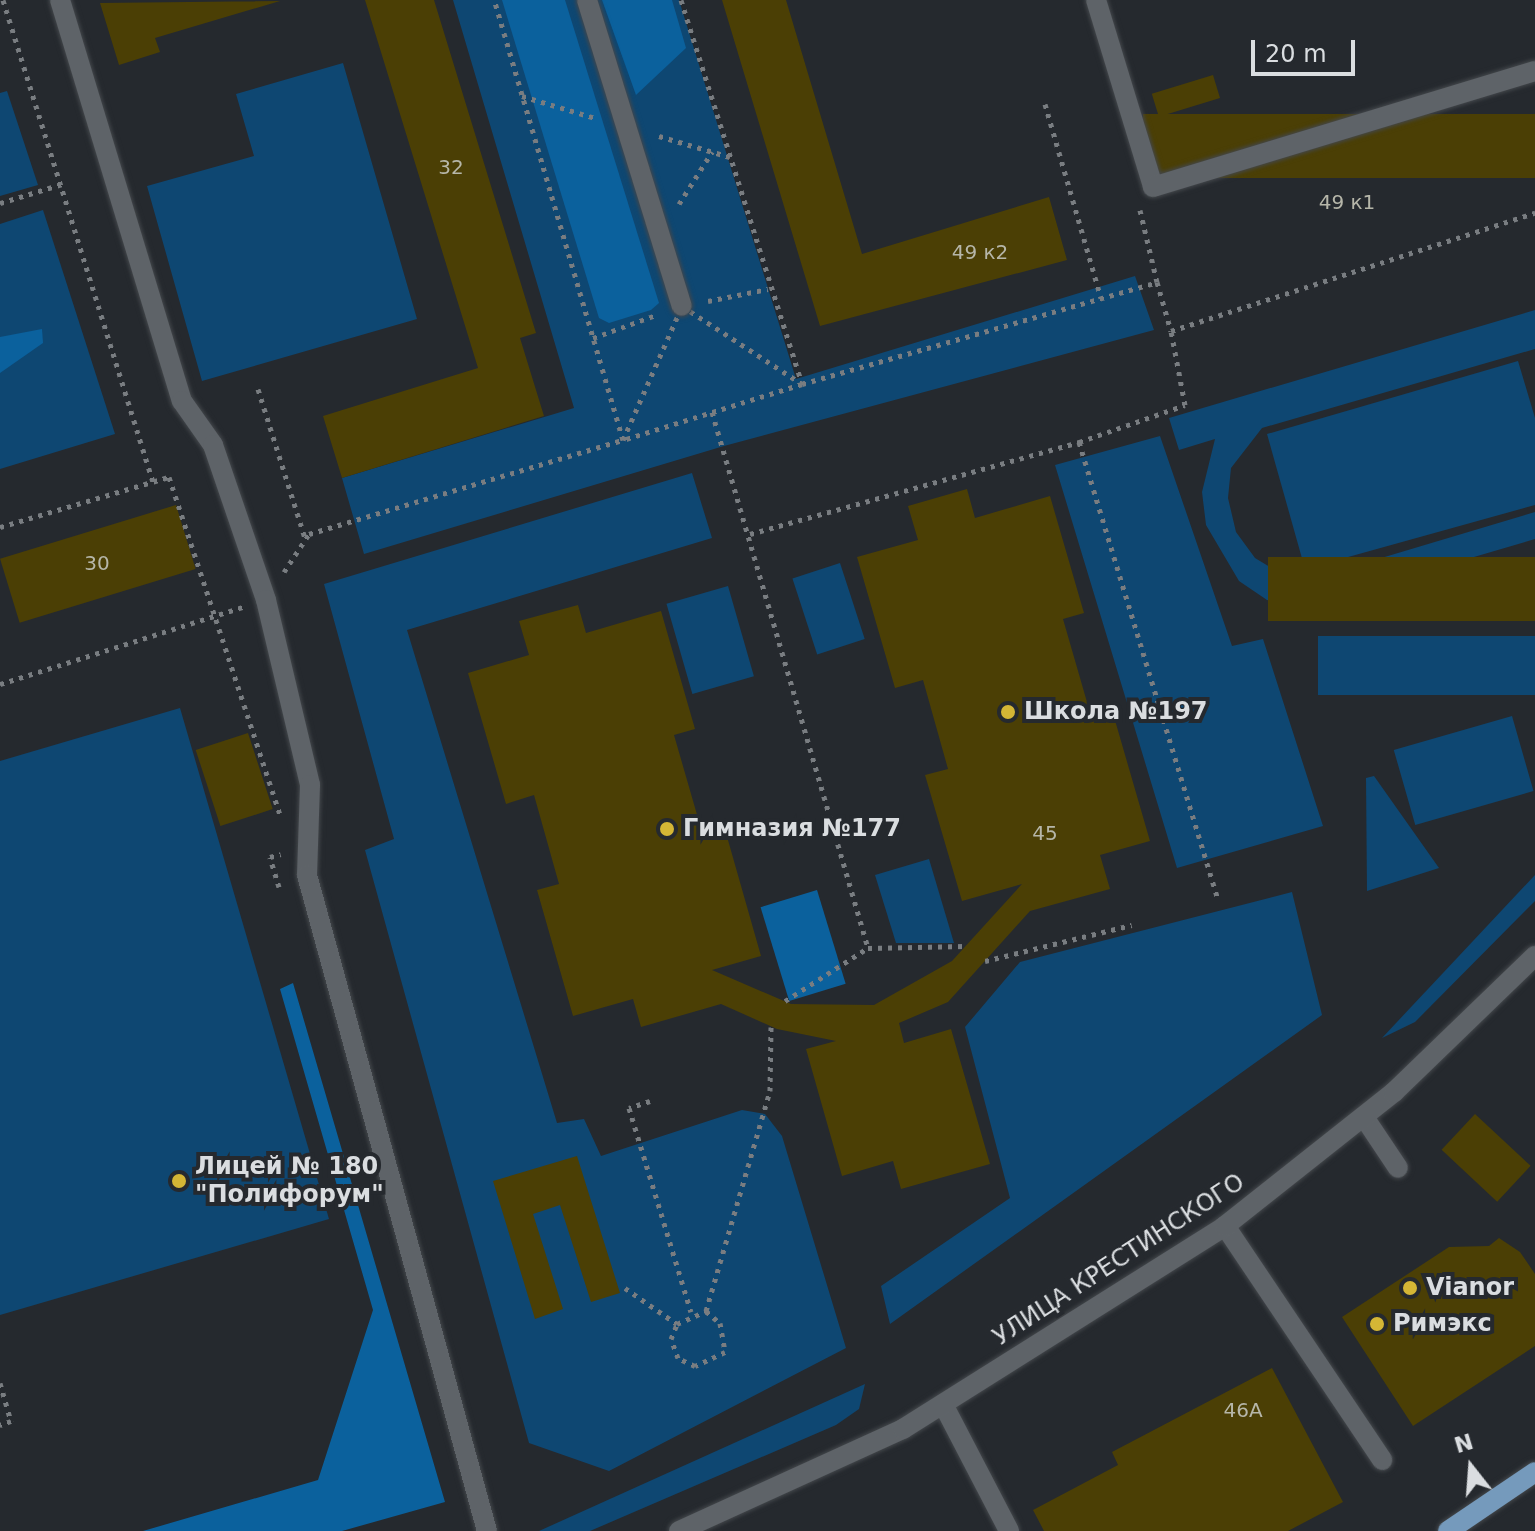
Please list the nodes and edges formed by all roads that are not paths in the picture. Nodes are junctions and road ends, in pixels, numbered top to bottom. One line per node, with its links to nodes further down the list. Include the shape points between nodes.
1 (60, 0): 13 (street, via 182,401 213,445 266,600 310,785 307,875)
2 (587, 0): 5 (street)
3 (1096, 0): 4 (street, via 1153,187)
4 (1535, 71)
5 (682, 306)
6 (1535, 956): 7 (street, УЛИЦА КРЕСТИНСКОГО)
7 (1364, 1117): 8 (street); 9 (street, УЛИЦА КРЕСТИНСКОГО)
8 (1398, 1168)
9 (1225, 1226): 10 (street, УЛИЦА КРЕСТИНСКОГО); 11 (street)
10 (943, 1404): 14 (street, УЛИЦА КРЕСТИНСКОГО); 15 (street)
11 (1382, 1460)
12 (1535, 1472): 16 (main road)
13 (487, 1531)
14 (679, 1531)
15 (1009, 1531)
16 (1448, 1531)

